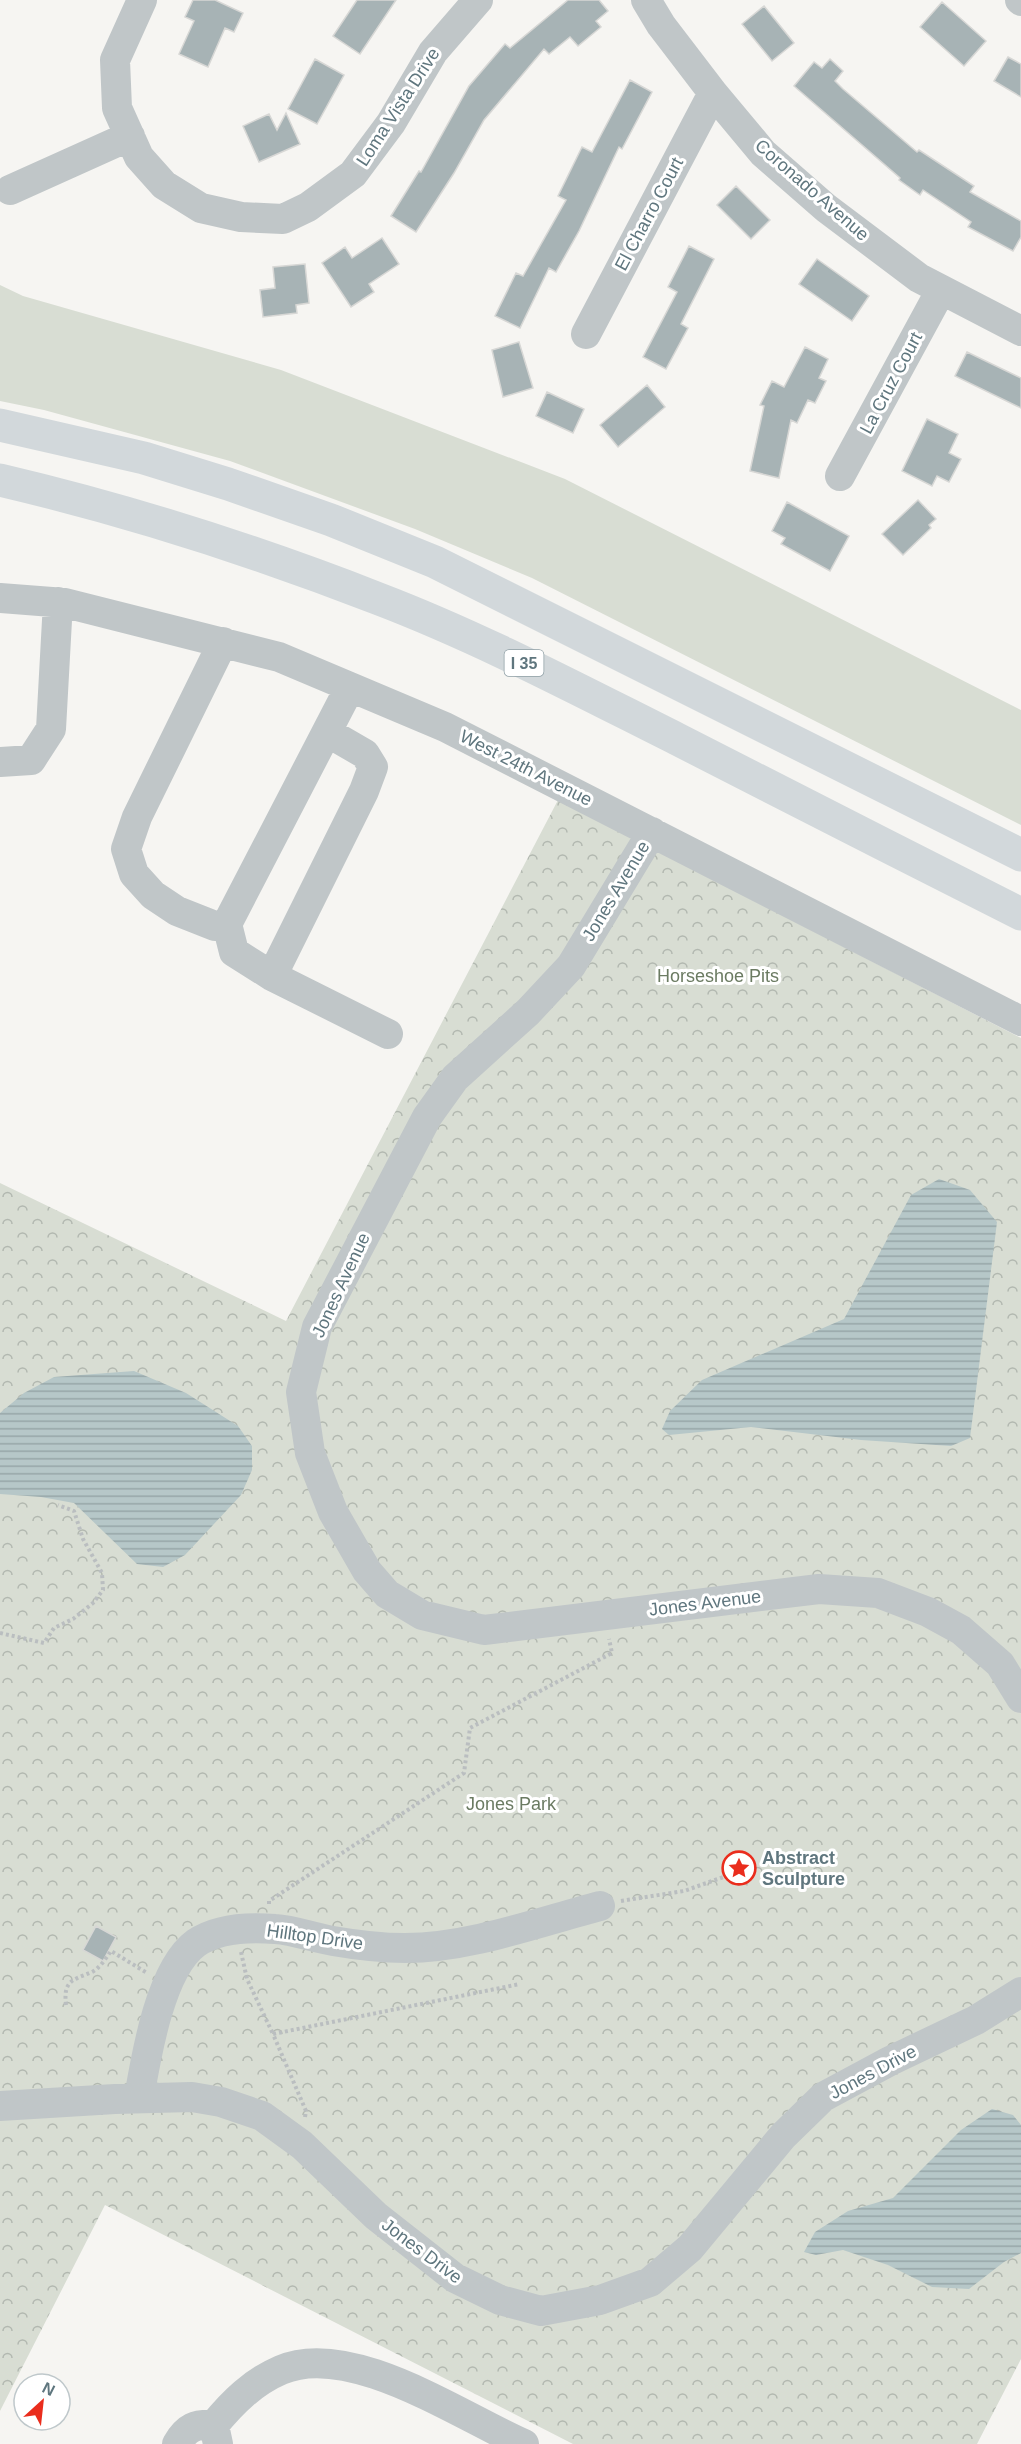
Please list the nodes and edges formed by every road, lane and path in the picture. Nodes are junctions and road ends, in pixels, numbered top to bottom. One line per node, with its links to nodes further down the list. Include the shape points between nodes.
1 (142, 0): 5 (street, Loma Vista Drive, via 115,60 117,108)
2 (478, 0): 5 (street, Loma Vista Drive, via 433,52 391,123 353,174 308,207 283,219 240,217 201,208 164,185 139,157)
3 (646, 0): 4 (street, Coronado Avenue)
4 (713, 93): 7 (street, Coronado Avenue, via 763,153 826,207 919,278); 9 (street, El Charro Court)
5 (130, 136): 6 (street)
6 (10, 190)
7 (941, 290): 8 (street, Coronado Avenue); 11 (street, La Cruz Court)
8 (1021, 332)
9 (586, 334)
10 (0, 425): 20 (highway, via 144,458 228,484 435,562)
11 (840, 476)
12 (0, 480): 21 (highway, I 35, via 229,544 380,599 614,707)
13 (0, 598): 14 (street, West 24th Avenue)
14 (58, 602): 15 (street, West 24th Avenue); 18 (street, via 51,729 31,760)
15 (223, 642): 16 (street, West 24th Avenue, via 279,657); 22 (street, via 137,818 126,849 135,874 153,895 177,911 215,926)
16 (350, 687): 17 (street); 19 (street, West 24th Avenue, via 445,727)
17 (327, 732): 22 (street); 23 (street, via 365,754 373,767)
18 (0, 762)
19 (652, 832): 24 (street, West 24th Avenue); 27 (street, Jones Avenue, via 571,966 528,1012 455,1078 427,1117 317,1327 301,1392 310,1453 333,1512 367,1571 387,1594 422,1615 484,1630)
20 (1021, 855)
21 (1021, 914)
22 (227, 924): 23 (street, via 234,952)
23 (273, 976): 25 (street)
24 (1021, 1021)
25 (388, 1034)
26 (58, 1505): 28 (path, via 74,1511 83,1539 102,1573 103,1590 73,1619 54,1628 44,1643)
27 (602, 1616): 29 (street, Jones Avenue, via 819,1589 878,1593 961,1629 1000,1664); 32 (path, via 612,1653 470,1728 464,1773 269,1901)
28 (0, 1632)
29 (1021, 1698)
30 (732, 1874): 31 (path, via 684,1891)
31 (600, 1906): 32 (street, Hilltop Drive, via 451,1944 405,1948 334,1942)
32 (270, 1929): 33 (street, Hilltop Drive)
33 (239, 1930): 34 (street, Hilltop Drive, via 226,1930 196,1943 177,1965); 38 (path, via 248,1979)
34 (170, 1982): 37 (path, via 137,1969 111,1951 93,1972 70,1984 65,1991); 39 (street, Hilltop Drive, via 159,2007)
35 (519, 1984): 38 (path)
36 (1021, 1992): 41 (street, Jones Drive, via 976,2020 823,2097 783,2136 690,2248 650,2282 600,2300 541,2312 500,2300 455,2278 376,2216)
37 (66, 2005)
38 (273, 2034): 41 (path, via 306,2111 301,2133)
39 (139, 2098): 40 (street, Jones Drive); 41 (street, Jones Drive, via 192,2097 221,2102 262,2116)
40 (0, 2106)
41 (295, 2140)
42 (216, 2435): 43 (street, via 201,2425 185,2431); 44 (street, via 232,2402 255,2384 282,2369 316,2364 353,2366 392,2379)
43 (177, 2444)
44 (524, 2444)

